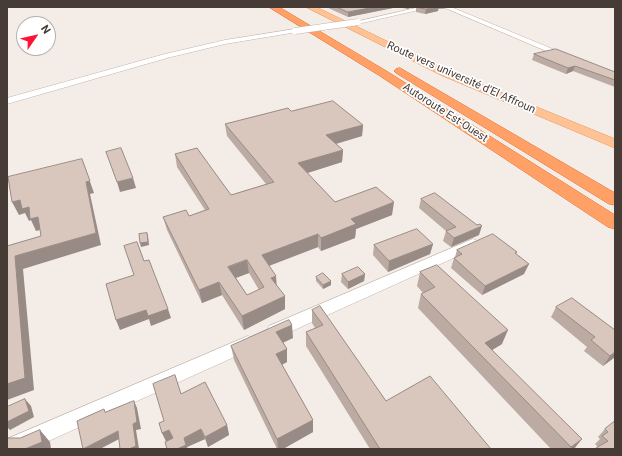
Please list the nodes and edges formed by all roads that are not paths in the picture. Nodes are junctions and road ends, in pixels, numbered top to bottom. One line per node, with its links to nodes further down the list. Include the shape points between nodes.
1 (273, 7): 12 (highway, Autoroute Est-Ouest, via 384,74)
2 (284, 7): 11 (highway, Autoroute Est-Ouest, via 426,85)
3 (310, 7): 10 (main road, Route vers université d'El Affroun, via 447,74)
4 (318, 7): 9 (main road, Route vers université d'El Affroun, via 455,72)
5 (428, 7): 8 (street, bridge, via 358,22 225,42 165,56)
6 (446, 7): 7 (street)
7 (573, 59)
8 (7, 101)
9 (615, 138)
10 (615, 144)
11 (615, 200)
12 (615, 223)
13 (486, 238): 14 (street)
14 (8, 449)

